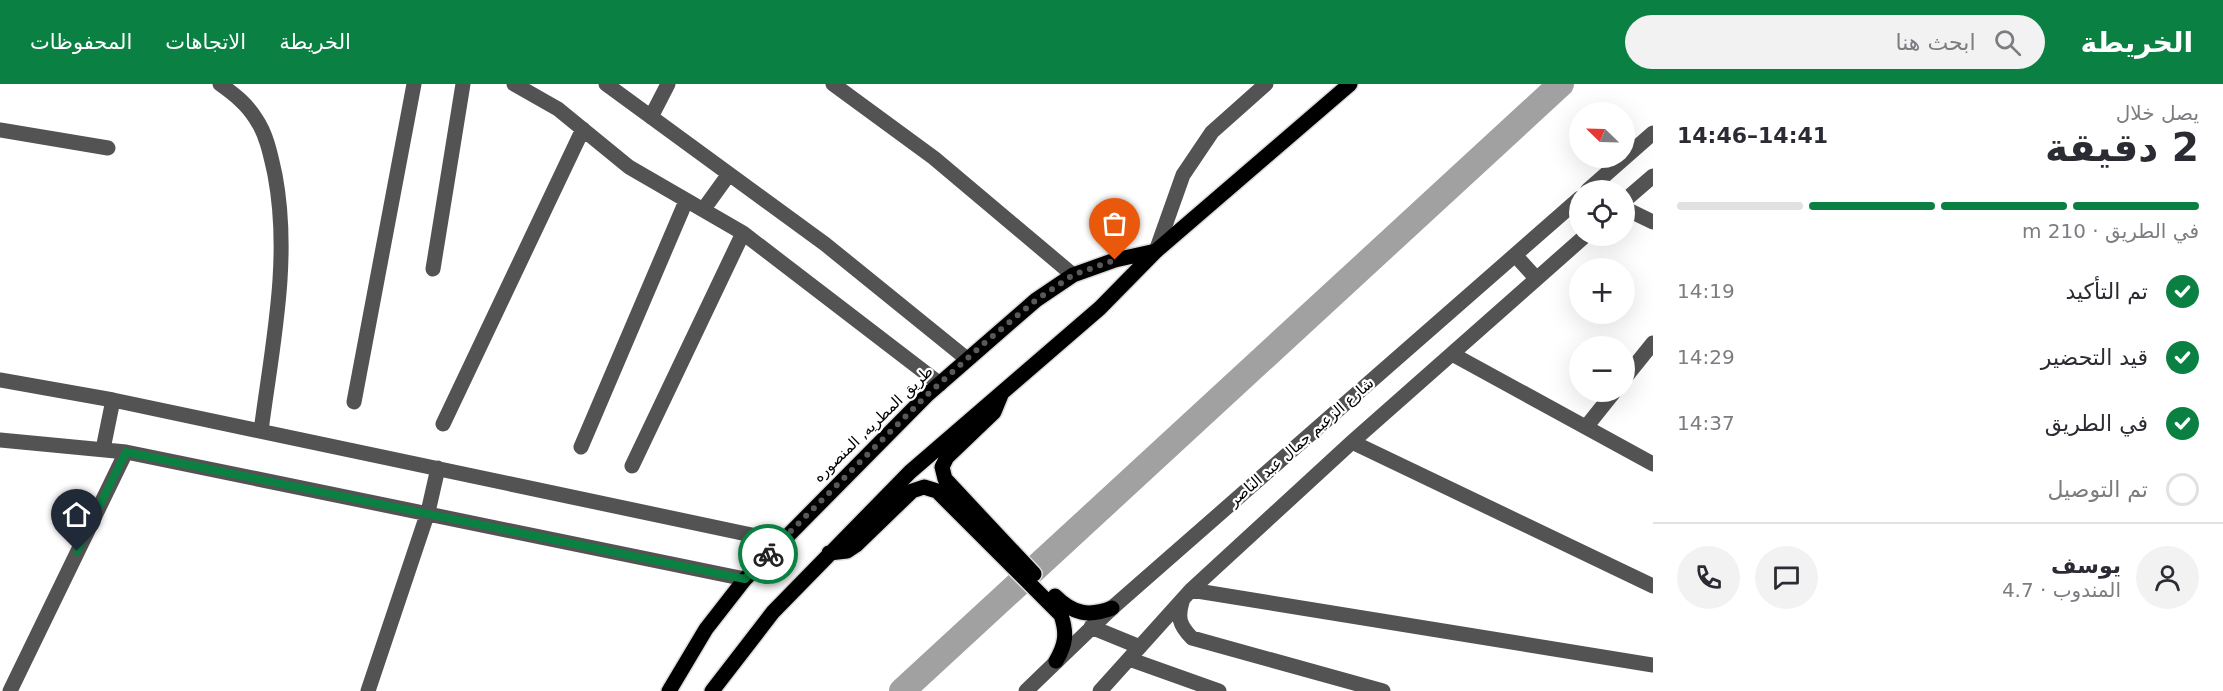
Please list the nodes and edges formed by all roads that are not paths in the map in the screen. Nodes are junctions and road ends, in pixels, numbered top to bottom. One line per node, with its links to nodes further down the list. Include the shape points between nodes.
1 (220, 84): 43 (street, via 241,100 257,120 271,154 280,204 282,279)
2 (414, 84): 39 (street)
3 (463, 84): 28 (street)
4 (514, 84): 11 (street)
5 (606, 84): 10 (street)
6 (668, 84): 10 (street)
7 (833, 84): 29 (street, via 934,158)
8 (1266, 84): 26 (street, via 1212,132 1183,175)
9 (1350, 84): 26 (main road, طريق المطريه, المنصوره)
10 (651, 117): 15 (street)
11 (583, 129): 19 (street, via 629,167); 41 (street)
12 (0, 130): 14 (street)
13 (1653, 133): 17 (street)
14 (108, 148)
15 (729, 174): 21 (street); 33 (street, via 825,244)
16 (1653, 176): 18 (street)
17 (1599, 180)
18 (1635, 192)
19 (686, 201): 21 (street); 46 (street)
20 (1569, 208): 27 (street, شارع الزعيم جمال عبد الناصر)
21 (703, 210): 24 (street)
22 (1635, 213): 23 (street)
23 (1653, 222)
24 (743, 233): 36 (street); 50 (street)
25 (1573, 246): 30 (street)
26 (1156, 250): 29 (main road, طريق المطريه, المنصوره); 37 (main road, طريق المطريه, المنصوره, via 1100,308)
27 (1515, 255): 30 (street); 60 (street, شارع الزعيم جمال عبد الناصر)
28 (433, 269)
29 (1073, 275): 33 (main road, طريق المطريه, المنصوره, via 1036,300)
30 (1536, 278): 32 (street)
31 (1653, 343): 34 (street)
32 (1452, 354): 42 (street); 45 (street)
33 (967, 359): 36 (main road, طريق المطريه, المنصوره)
34 (1635, 365)
35 (0, 380): 38 (street)
36 (940, 384): 54 (main road, طريق المطريه, المنصوره)
37 (1004, 390): 52 (main road, via 994,412 942,467); 55 (main road, طريق المطريه, المنصوره, via 910,472)
38 (113, 400): 43 (street); 47 (street)
39 (354, 402)
40 (1606, 402): 42 (street)
41 (443, 424)
42 (1586, 427): 49 (street)
43 (261, 431): 51 (street)
44 (0, 440): 47 (street)
45 (1352, 442): 57 (street); 58 (street)
46 (581, 447)
47 (103, 449): 48 (street)
48 (126, 452): 53 (street); 66 (street)
49 (1653, 464)
50 (632, 466)
51 (438, 468): 53 (street); 54 (street)
52 (950, 493): 55 (main road, via 924,487 912,491 856,545 847,551); 59 (main road)
53 (428, 512): 56 (street); 67 (street)
54 (780, 541): 56 (main road, طريق المطريه, المنصوره)
55 (828, 553): 69 (main road, طريق المطريه, المنصوره, via 773,612)
56 (745, 579): 68 (main road, طريق المطريه, المنصوره, via 706,628)
57 (1653, 586)
58 (1187, 595): 62 (street); 65 (street); 73 (street, via 1178,613 1182,628 1192,638)
59 (1052, 600): 60 (main road, via 1082,613); 64 (main road, via 1066,630 1064,647)
60 (1112, 608): 61 (street, شارع الزعيم جمال عبد الناصر)
61 (1091, 627): 62 (street); 64 (street, شارع الزعيم جمال عبد الناصر)
62 (1140, 647): 63 (street)
63 (1129, 659): 71 (street); 72 (street)
64 (1056, 661): 70 (street, شارع الزعيم جمال عبد الناصر)
65 (1653, 665)
66 (10, 691)
67 (368, 691)
68 (669, 691)
69 (712, 691)
70 (1026, 691)
71 (1100, 691)
72 (1219, 691)
73 (1383, 691)

